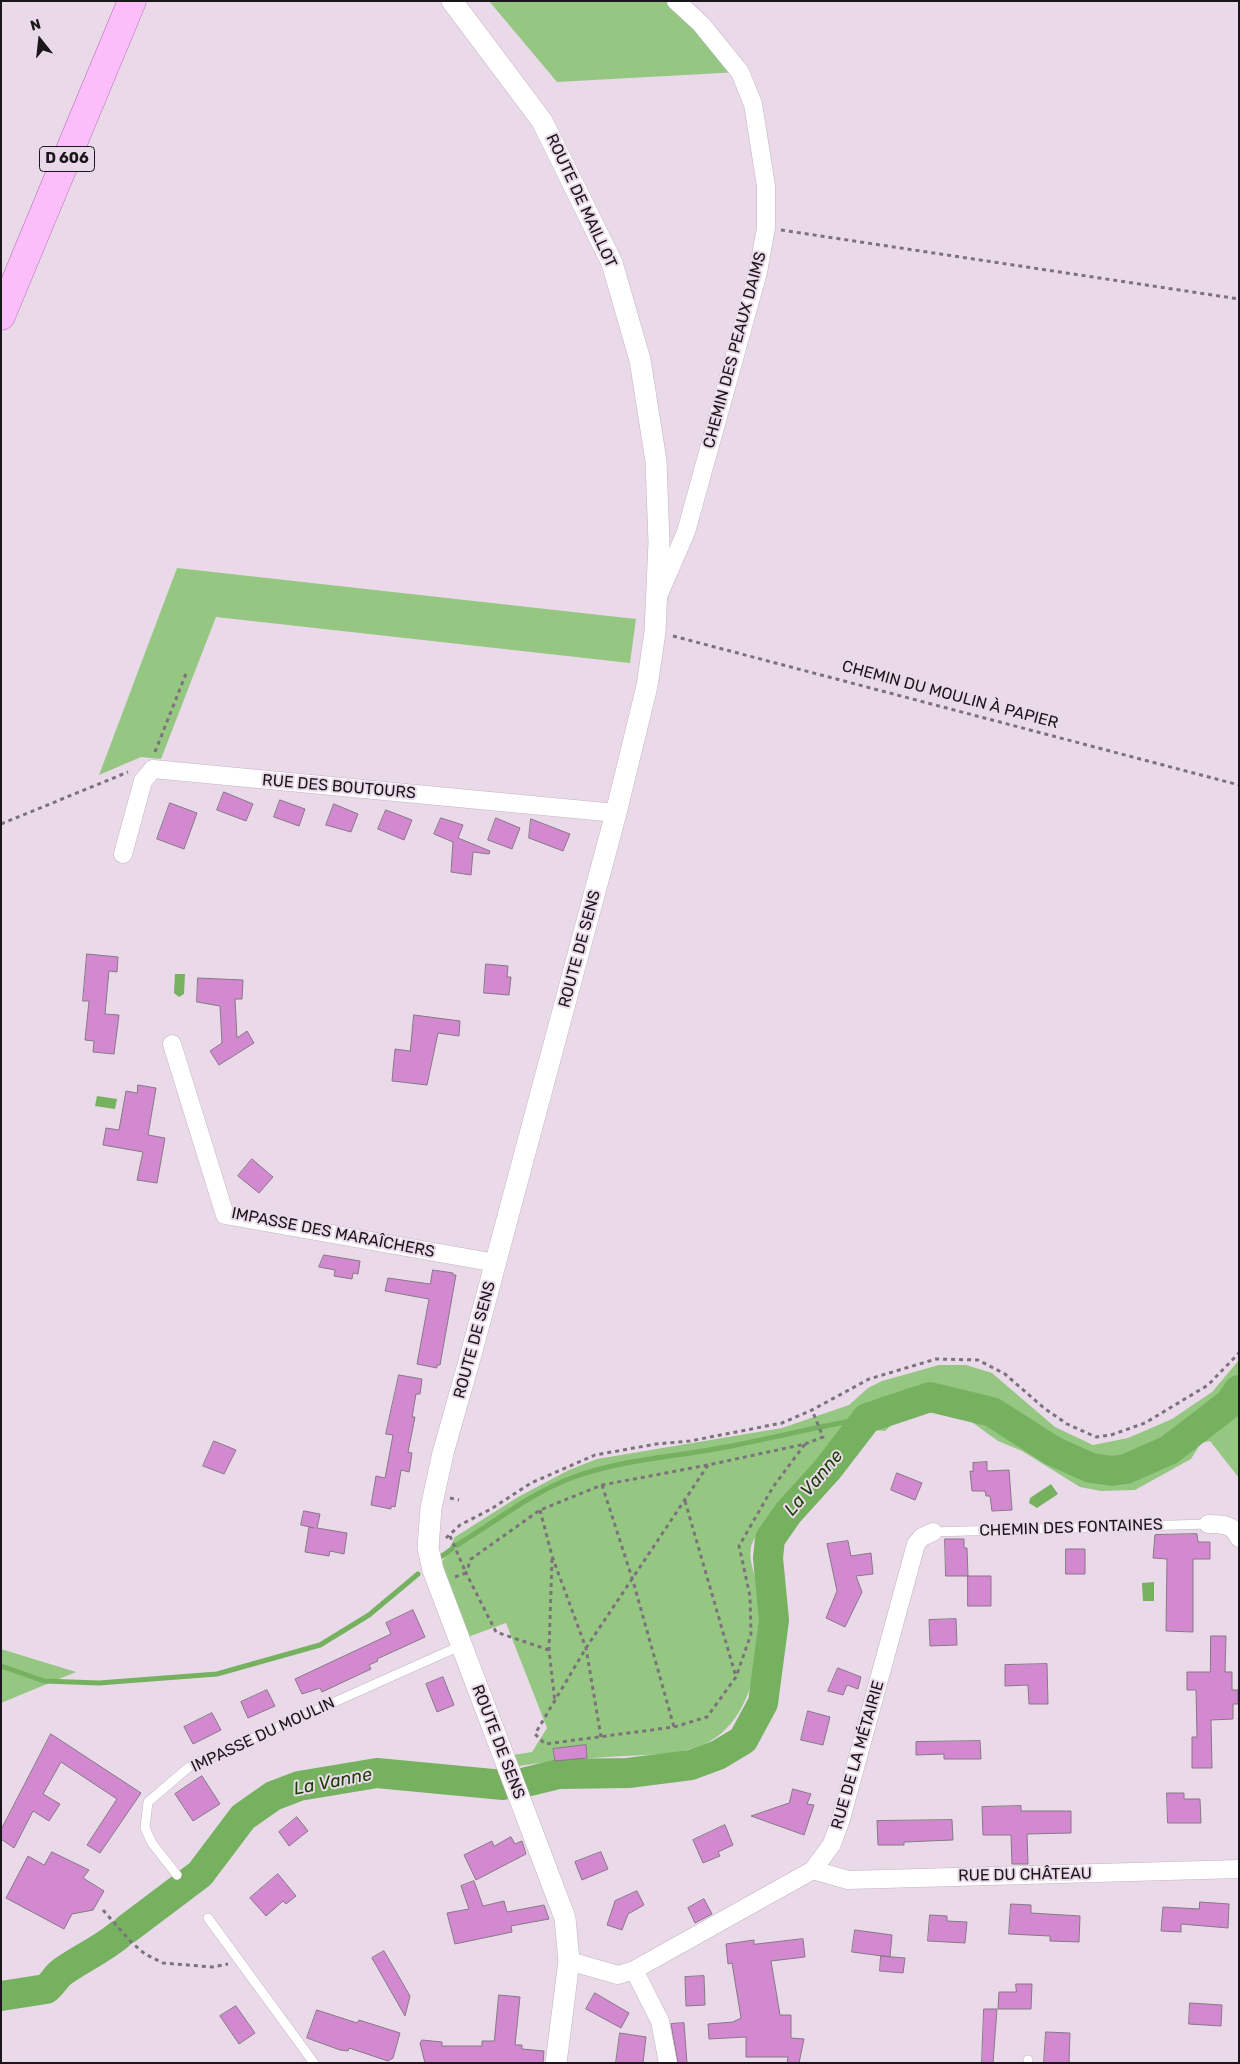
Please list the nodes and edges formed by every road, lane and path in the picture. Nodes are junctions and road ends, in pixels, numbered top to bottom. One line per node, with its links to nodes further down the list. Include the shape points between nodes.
1 (132, 1): 6 (main road, D 606)
2 (452, 1): 7 (street, ROUTE DE MAILLOT, via 542,121 612,263 640,360 656,462)
3 (676, 1): 4 (street, CHEMIN DES PEAUX DAIMS, via 701,24 740,72 753,104 766,186)
4 (766, 228): 5 (path); 7 (street, CHEMIN DES PEAUX DAIMS, via 758,272 686,532)
5 (1239, 299)
6 (1, 316)
7 (657, 604): 8 (street, ROUTE DE SENS)
8 (655, 632): 11 (path, CHEMIN DU MOULIN À PAPIER); 12 (street, ROUTE DE SENS, via 647,686)
9 (187, 671): 10 (path)
10 (150, 771): 12 (street, RUE DES BOUTOURS); 13 (path, via 131,772); 14 (street, via 143,781)
11 (1239, 785)
12 (616, 814): 16 (street, ROUTE DE SENS)
13 (1, 824)
14 (123, 854)
15 (172, 1044): 16 (street, IMPASSE DES MARAÎCHERS, via 225,1215)
16 (496, 1263): 28 (street, ROUTE DE SENS, via 443,1453 430,1508)
17 (1239, 1353): 18 (path, via 1208,1385 1145,1423 1111,1435 1096,1437 1067,1424 1005,1374 978,1360 936,1359 869,1379)
18 (812, 1410): 19 (path, via 823,1437); 26 (path, via 782,1423 735,1433 595,1455 531,1483 460,1525)
19 (805, 1444): 20 (path); 35 (path, via 773,1486 739,1546 750,1596 752,1634)
20 (708, 1465): 21 (path); 22 (path)
21 (602, 1484): 23 (path); 31 (path)
22 (684, 1500): 31 (path); 35 (path)
23 (540, 1510): 29 (path); 30 (path, via 471,1559)
24 (1208, 1524): 25 (lane, CHEMIN DES FONTAINES); 27 (street, via 1231,1527)
25 (933, 1532): 40 (street, RUE DE LA MÉTAIRIE, via 916,1544 841,1819 832,1844)
26 (450, 1536): 28 (path); 30 (path)
27 (1239, 1538)
28 (428, 1548): 32 (street, ROUTE DE SENS)
29 (552, 1556): 33 (path); 34 (path)
30 (466, 1573): 34 (path, via 496,1632)
31 (633, 1581): 33 (path); 37 (path)
32 (460, 1646): 41 (lane, IMPASSE DU MOULIN, via 190,1767 148,1802 147,1810 145,1828 152,1843); 45 (street, ROUTE DE SENS, via 565,1918)
33 (586, 1648): 36 (path); 38 (path)
34 (549, 1650): 36 (path)
35 (736, 1677): 37 (path, via 707,1717)
36 (555, 1702): 38 (path, via 535,1734 545,1744)
37 (674, 1727): 38 (path)
38 (601, 1737)
39 (1239, 1869): 40 (street, RUE DU CHÂTEAU, via 848,1880)
40 (813, 1870): 46 (street, RUE DE LA MÉTAIRIE)
41 (178, 1875)
42 (103, 1910): 44 (path, via 131,1942 163,1963 212,1967)
43 (208, 1918): 44 (lane)
44 (241, 1961): 47 (lane)
45 (569, 1961): 46 (street, via 618,1975); 48 (street, ROUTE DE SENS)
46 (634, 1970): 49 (street, via 660,2021)
47 (314, 2063)
48 (556, 2063)
49 (668, 2063)

